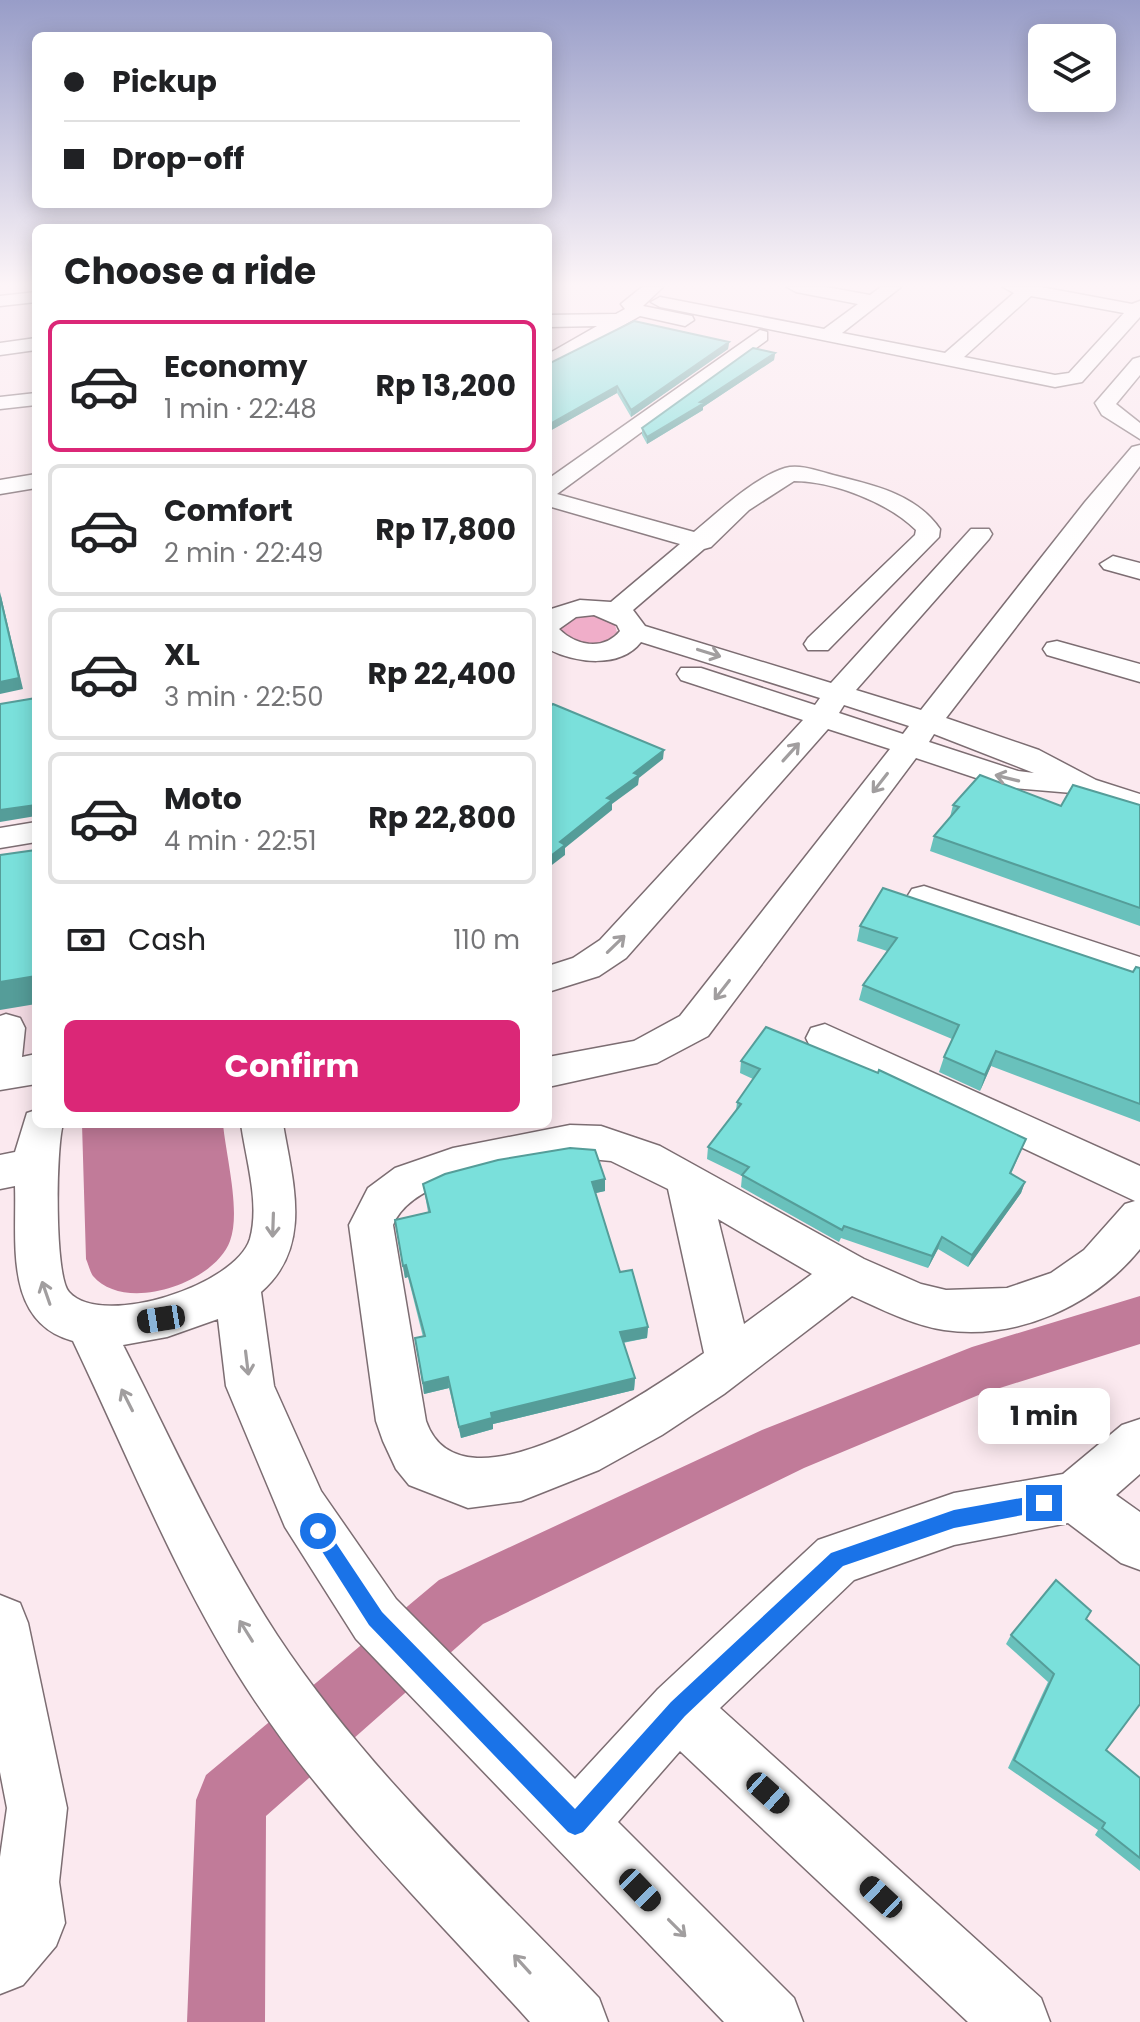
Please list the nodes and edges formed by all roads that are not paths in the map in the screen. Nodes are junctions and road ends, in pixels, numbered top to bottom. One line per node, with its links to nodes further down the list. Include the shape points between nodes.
1 (698, 381): 11 (street)
2 (1124, 381): 5 (street, via 1105,403)
3 (32, 399): 4 (street)
4 (0, 403)
5 (1140, 433)
6 (1140, 452): 23 (street)
7 (32, 466): 8 (street)
8 (0, 470)
9 (32, 483): 10 (street)
10 (0, 487)
11 (552, 487)
12 (552, 500): 14 (street)
13 (980, 534): 22 (street)
14 (702, 542): 17 (street); 19 (street, via 741,505 794,473 879,494 921,520 927,537)
15 (1113, 564): 16 (street)
16 (1140, 571)
17 (622, 630): 18 (street, via 598,652); 18 (street, via 585,608); 22 (street)
18 (552, 635)
19 (818, 644)
20 (1057, 649): 21 (street)
21 (1140, 673)
22 (830, 706): 23 (street); 29 (street, one-way to 22, via 586,967 613,949)
23 (918, 734): 24 (street, via 1014,780 1085,787); 33 (street, one-way to 33, via 694,1026 651,1052)
24 (1140, 805)
25 (32, 833): 26 (street)
26 (0, 838)
27 (924, 897): 28 (street)
28 (1140, 970)
29 (552, 978)
30 (14, 1026): 34 (street)
31 (825, 1038): 38 (street)
32 (32, 1070): 34 (street)
33 (552, 1071)
34 (0, 1075)
35 (270, 1128): 41 (street, one-way to 41, via 275,1223 271,1249)
36 (26, 1154): 42 (street, one-way to 36, via 68,1319 51,1307 43,1287)
37 (687, 1179): 40 (street); 43 (street); 43 (street, via 593,1139 427,1172 397,1186 381,1202 371,1225 401,1421 411,1450 429,1470 459,1481 497,1482 540,1471 630,1430)
38 (1140, 1185)
39 (1140, 1217): 40 (street, via 1100,1263 1069,1286 990,1311 945,1310)
40 (848, 1273): 43 (street)
41 (237, 1286): 42 (street, via 183,1313 128,1324); 49 (street, one-way to 49, via 250,1386 303,1509 376,1619)
42 (88, 1323): 51 (street, one-way to 42, via 338,1761 287,1697 209,1573)
43 (729, 1359)
44 (1140, 1442): 45 (street)
45 (1075, 1497): 46 (street); 48 (street, via 954,1519 837,1559)
46 (1140, 1544)
47 (0, 1623): 50 (street, via 37,1808 28,1882 33,1923)
48 (678, 1709): 49 (street); 53 (street)
49 (575, 1825): 52 (street, one-way to 52)
50 (0, 1962)
51 (575, 2022)
52 (770, 2022)
53 (1017, 2022)

